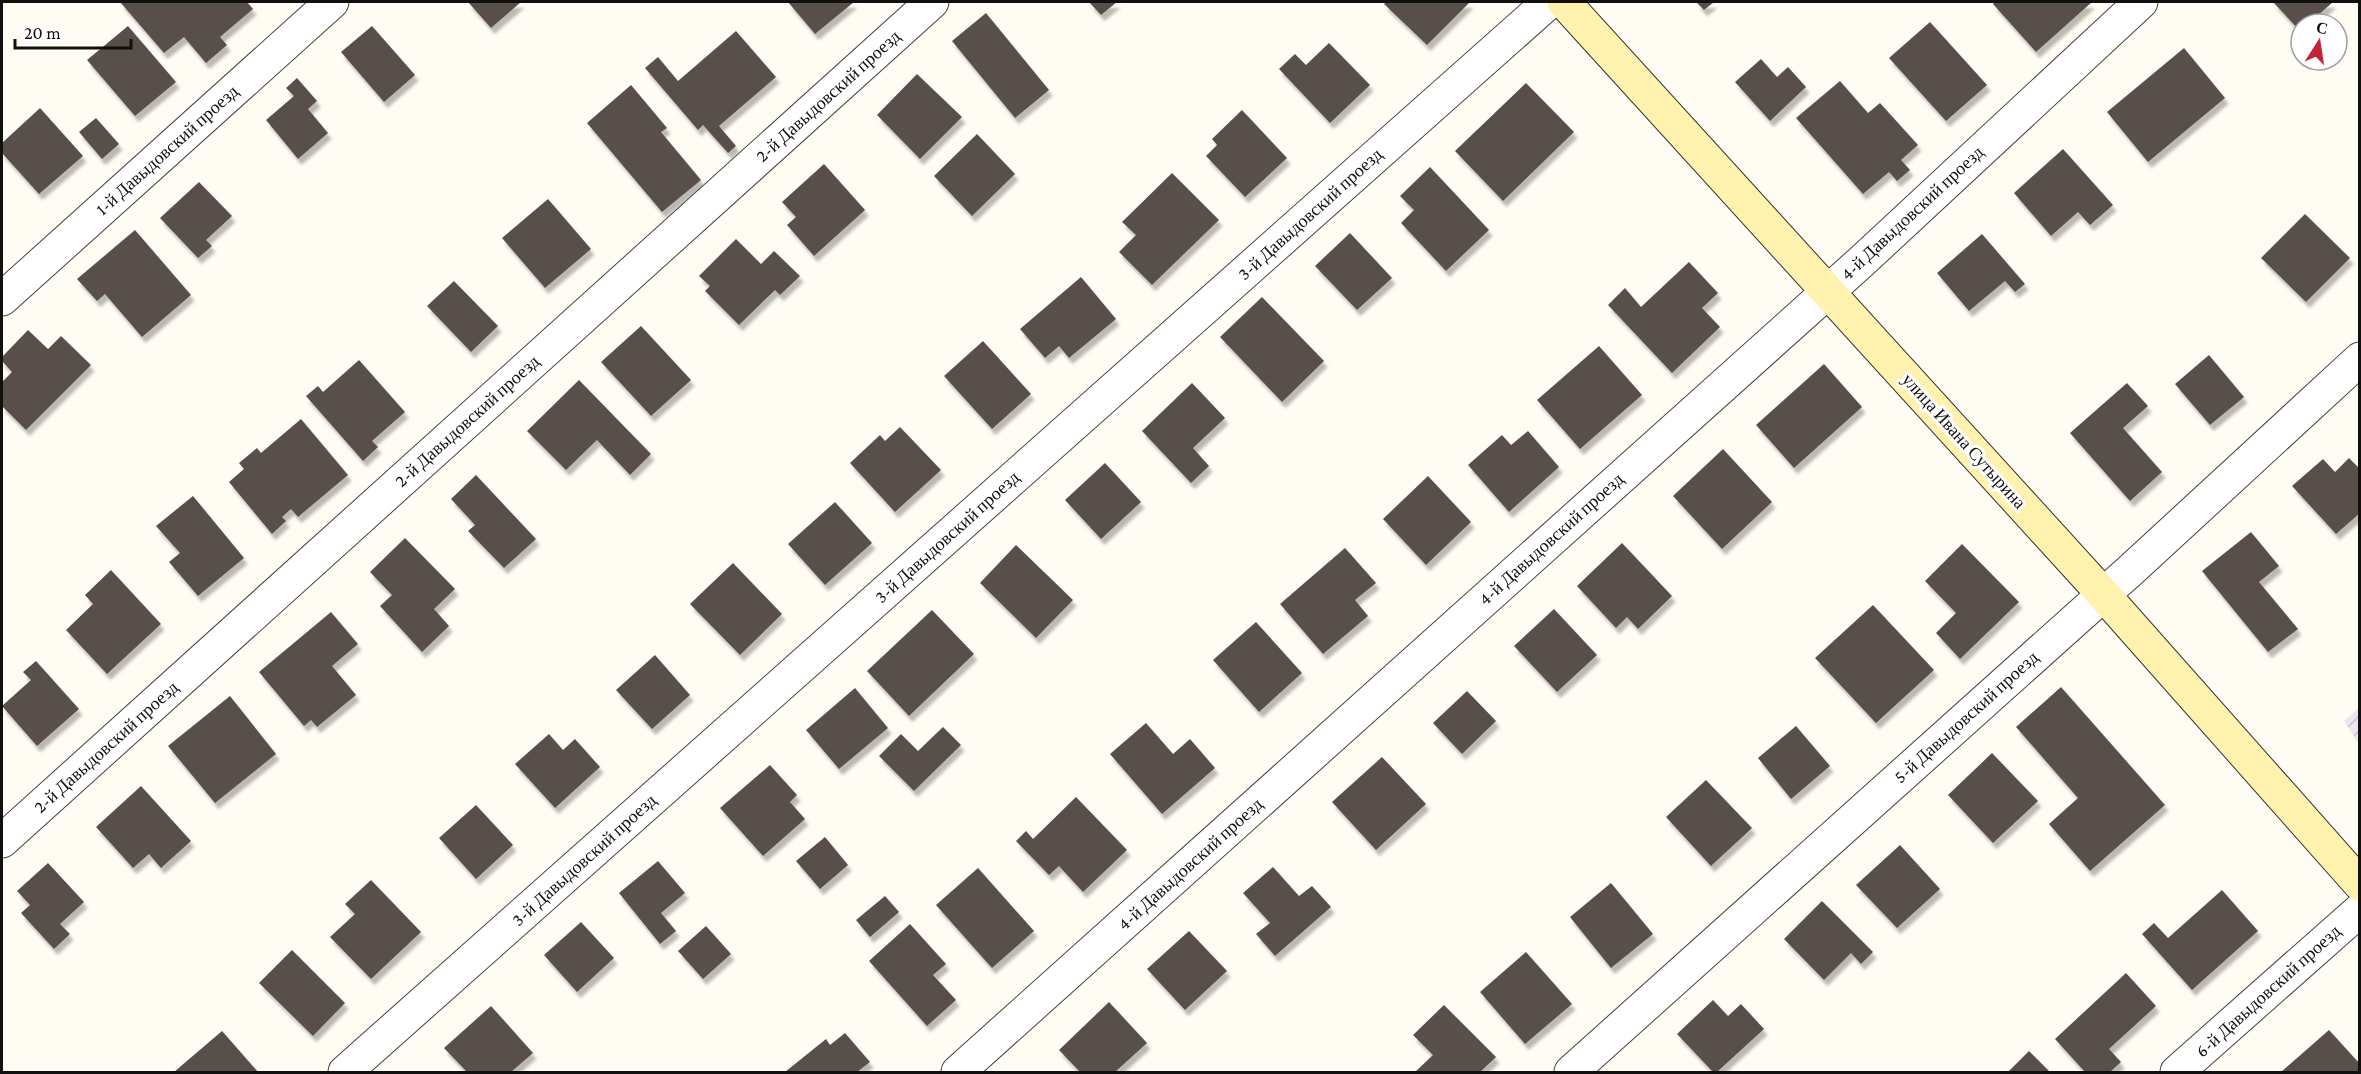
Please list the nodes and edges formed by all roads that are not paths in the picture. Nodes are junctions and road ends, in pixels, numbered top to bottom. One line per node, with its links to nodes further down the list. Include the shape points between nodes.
1 (332, 2): 7 (street, 1-й Давыдовский проезд)
2 (932, 2): 10 (street, 2-й Давыдовский проезд)
3 (1549, 2): 13 (street, 3-й Давыдовский проезд)
4 (1564, 2): 6 (main road, улица Ивана Сутырина)
5 (2141, 2): 6 (street, 4-й Давыдовский проезд)
6 (1828, 291): 9 (main road, улица Ивана Сутырина); 14 (street, 4-й Давыдовский проезд)
7 (2, 299)
8 (2360, 359): 9 (street, 5-й Давыдовский проезд)
9 (2103, 594): 11 (main road, улица Ивана Сутырина); 15 (street, 5-й Давыдовский проезд)
10 (2, 841)
11 (2360, 884)
12 (2360, 910): 16 (street, 6-й Давыдовский проезд)
13 (345, 1072)
14 (958, 1072)
15 (1571, 1072)
16 (2177, 1072)

